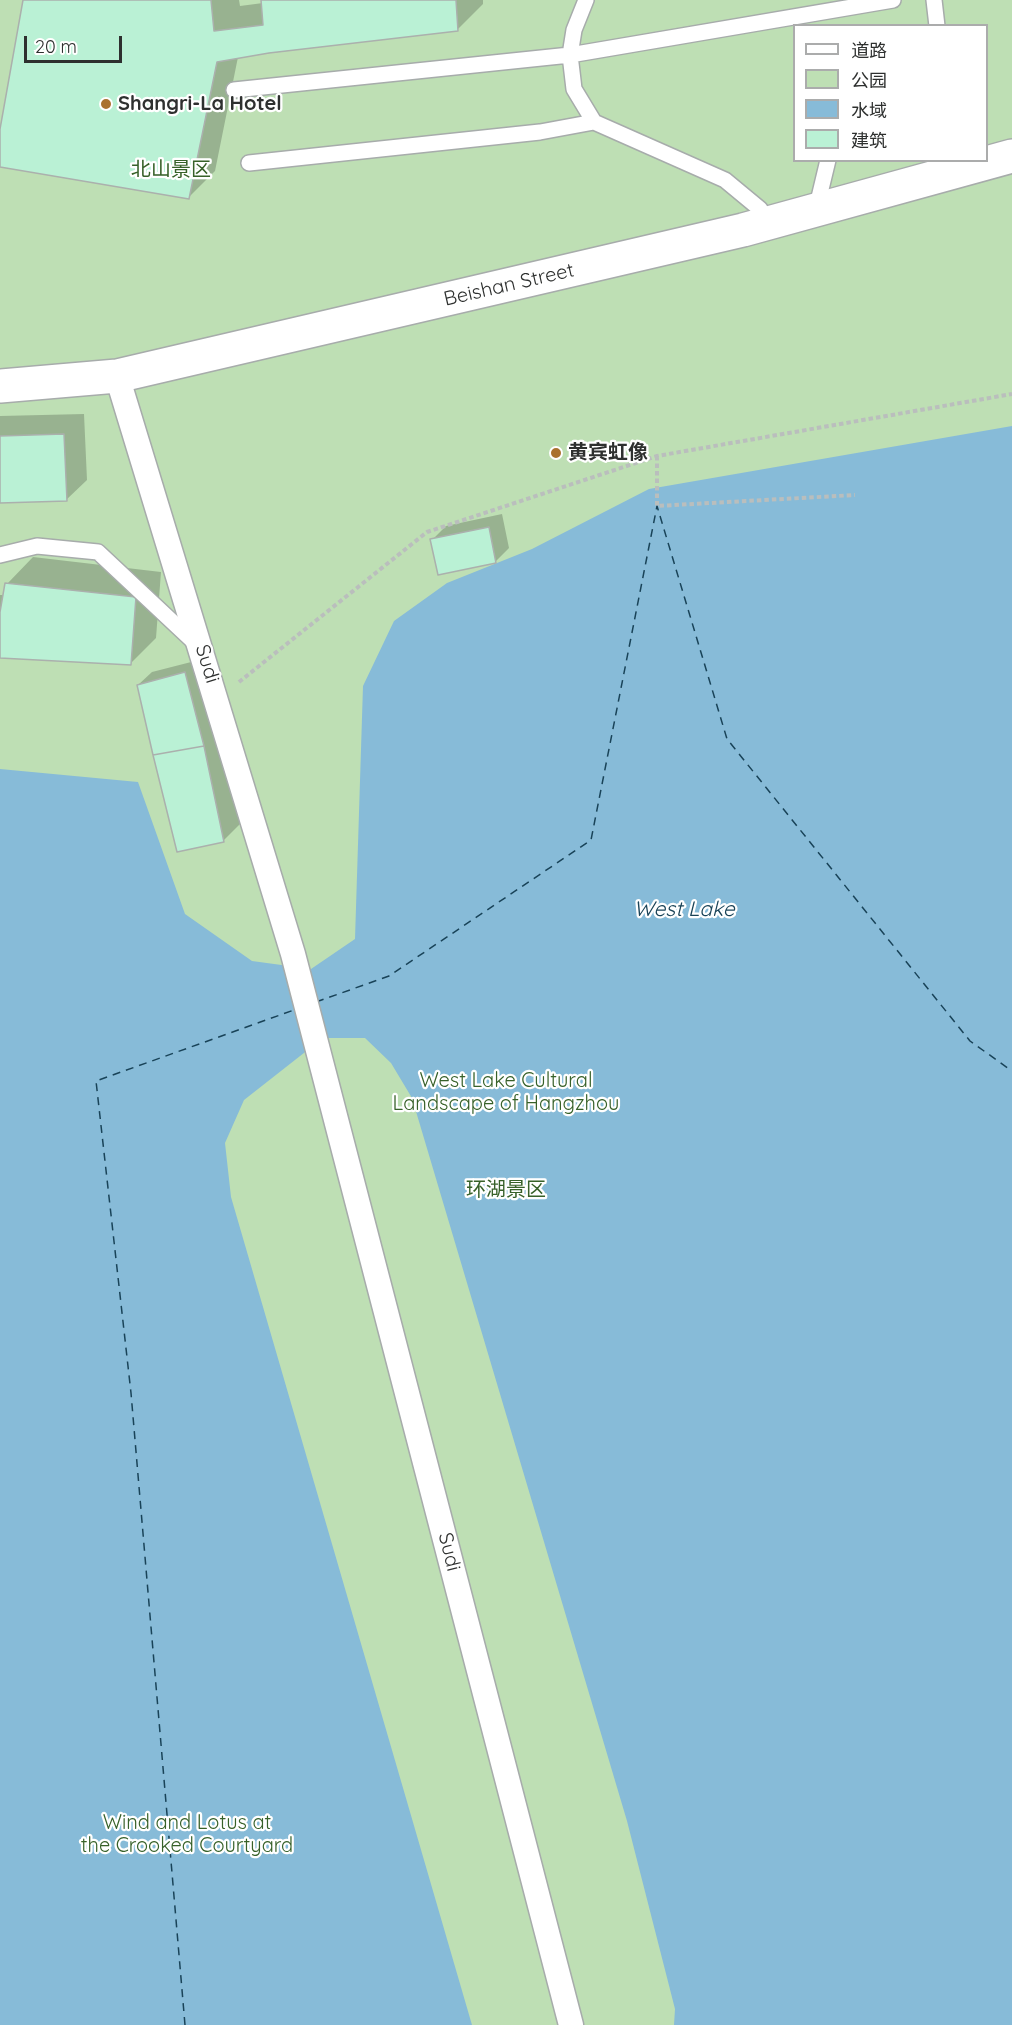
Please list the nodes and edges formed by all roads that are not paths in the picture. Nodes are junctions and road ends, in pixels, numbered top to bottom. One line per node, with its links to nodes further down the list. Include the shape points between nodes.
1 (586, 0): 5 (lane, via 574,30)
2 (893, 0): 5 (lane)
3 (934, 0): 4 (lane)
4 (937, 24)
5 (570, 55): 6 (lane); 7 (lane, via 574,89)
6 (234, 90)
7 (594, 122): 10 (lane, via 540,132); 12 (lane, via 725,180 760,209)
8 (1012, 156): 11 (main road, Beishan Street)
9 (828, 162): 11 (lane)
10 (249, 163)
11 (816, 210): 12 (main road, Beishan Street)
12 (768, 224): 13 (main road, Beishan Street)
13 (117, 375): 14 (main road, Beishan Street); 16 (street, Sudi)
14 (0, 386)
15 (0, 555): 16 (lane, via 37,546 98,552)
16 (202, 649): 17 (street, Sudi, via 327,1079)
17 (571, 2025)

